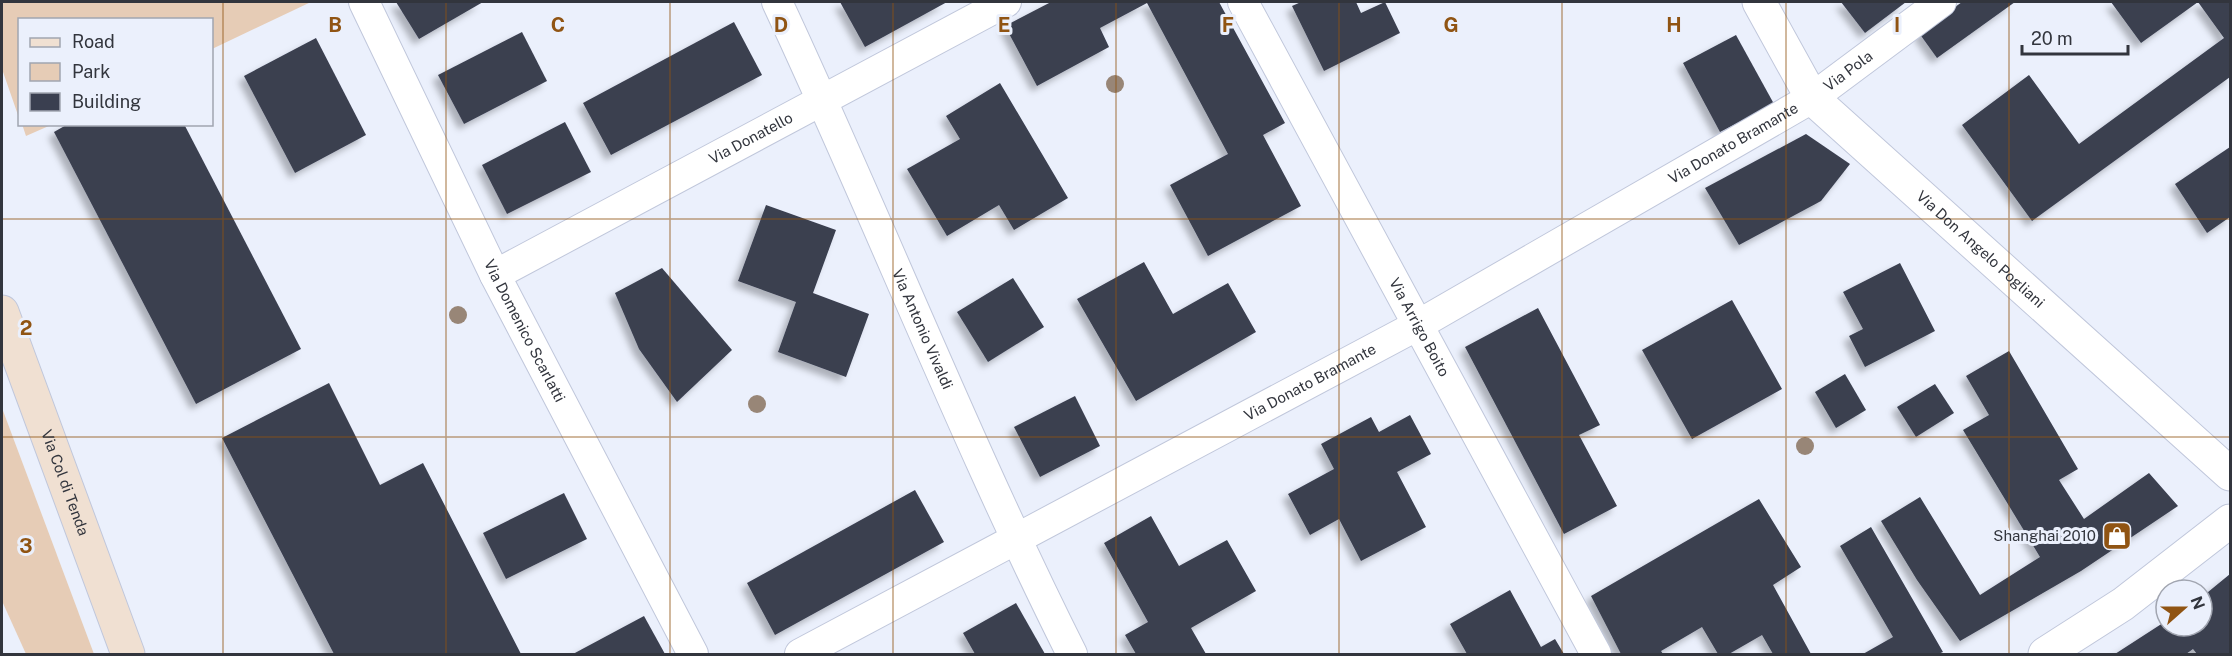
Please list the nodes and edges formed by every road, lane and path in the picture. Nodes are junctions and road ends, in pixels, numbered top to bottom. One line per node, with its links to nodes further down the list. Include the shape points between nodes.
1 (364, 2): 9 (street, Via Domenico Scarlatti)
2 (777, 2): 8 (street, Via Antonio Vivaldi)
3 (1006, 2): 8 (street, Via Donatello)
4 (1243, 2): 11 (street, Via Arrigo Boito)
5 (1760, 2): 7 (street, Via Don Angelo Pogliani)
6 (1941, 2): 7 (street, Via Pola)
7 (1812, 98): 11 (street, Via Donato Bramante); 12 (street, Via Don Angelo Pogliani)
8 (824, 101): 9 (street, Via Donatello); 14 (street, Via Antonio Vivaldi)
9 (495, 275): 16 (street, Via Domenico Scarlatti)
10 (2, 312): 15 (main road, Via Col di Tenda)
11 (1418, 325): 14 (street, Via Donato Bramante); 19 (street, Via Arrigo Boito)
12 (2230, 474)
13 (2230, 521): 20 (street, via 2123,604)
14 (1016, 541): 17 (street, Via Donato Bramante); 18 (street, Via Antonio Vivaldi)
15 (128, 654)
16 (693, 654)
17 (800, 654)
18 (1072, 654)
19 (1596, 654)
20 (2045, 654)

